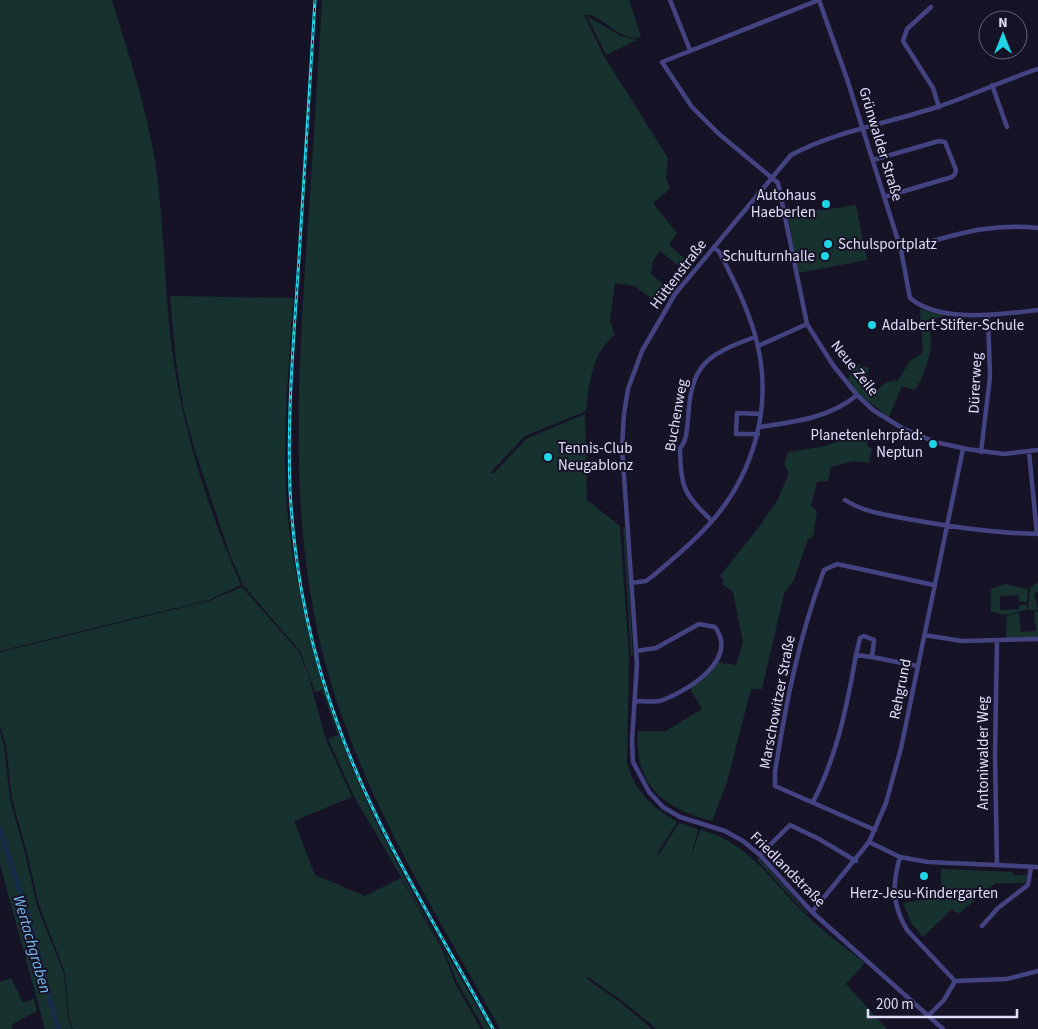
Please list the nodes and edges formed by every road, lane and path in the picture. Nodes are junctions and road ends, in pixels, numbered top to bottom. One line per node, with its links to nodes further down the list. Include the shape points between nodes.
1 (670, 0): 4 (street)
2 (819, 0): 4 (street); 9 (street, Grünwalder Straße)
3 (931, 7): 7 (street, via 907,29 903,41 933,88)
4 (690, 50): 11 (street, via 662,62 692,107 719,134)
5 (1038, 69): 6 (street, Hüttenstraße)
6 (992, 85): 7 (street, Hüttenstraße); 8 (street)
7 (939, 107): 9 (street, Hüttenstraße)
8 (1007, 127)
9 (863, 129): 10 (street, Grünwalder Straße); 11 (street, Hüttenstraße, via 800,150)
10 (873, 160): 14 (street, Grünwalder Straße); 14 (street, via 939,140 948,146 956,170 952,177)
11 (772, 176): 12 (street, Hüttenstraße); 13 (street, Neue Zeile)
12 (758, 193): 13 (street); 16 (street, Hüttenstraße)
13 (782, 195): 20 (street, Neue Zeile)
14 (884, 197): 17 (street, Grünwalder Straße)
15 (1038, 228): 17 (street, via 984,227)
16 (714, 247): 21 (street, via 744,302); 35 (street, Hüttenstraße, via 674,294 639,359 628,389 622,447)
17 (901, 250): 19 (street, Grünwalder Straße, via 910,298 949,313)
18 (1038, 310): 19 (street)
19 (988, 316): 29 (street, Dürerweg, via 990,377)
20 (807, 324): 22 (street); 23 (street, Neue Zeile, via 832,365)
21 (755, 337): 22 (street); 32 (street, Buchenweg, via 724,349 705,362 695,377 689,396 687,429 680,448 682,486 692,502)
22 (758, 346): 24 (street, via 763,392)
23 (857, 395): 25 (street, via 825,415); 27 (street, Neue Zeile, via 873,410 902,428 926,439)
24 (761, 414): 25 (street); 26 (street, via 737,413 736,434)
25 (760, 427): 26 (street)
26 (758, 434): 32 (street, via 742,477)
27 (963, 449): 29 (street, Neue Zeile); 33 (street, Rehgrund)
28 (1038, 450): 30 (street, Neue Zeile)
29 (981, 452): 30 (street, Neue Zeile)
30 (1029, 452): 34 (street)
31 (846, 500): 33 (street, via 870,511)
32 (712, 521): 35 (street, via 654,575 646,581)
33 (946, 526): 34 (street); 36 (street, Rehgrund)
34 (1037, 534)
35 (632, 583): 40 (street, Friedlandstraße)
36 (934, 584): 37 (street, Rehgrund); 45 (street, Marschowitzer Straße, via 837,564 824,570 791,675 775,772 775,786)
37 (924, 635): 39 (street); 43 (street, Rehgrund)
38 (1038, 639): 39 (street)
39 (997, 642): 51 (street, Antoniwalder Weg)
40 (636, 651): 44 (street, Friedlandstraße); 44 (street, via 656,648 699,624 715,627 721,635 718,658 703,678 662,701)
41 (856, 655): 42 (street); 42 (street, via 858,641 864,636 874,640); 45 (street, via 839,734)
42 (872, 657): 43 (street)
43 (917, 666): 46 (street, Rehgrund, via 898,764)
44 (636, 700): 48 (street, Friedlandstraße, via 633,762 636,773 653,798 680,817 733,835)
45 (813, 802): 46 (street, Marschowitzer Straße)
46 (875, 830): 47 (street, Rehgrund)
47 (869, 842): 49 (street); 50 (street, Rehgrund)
48 (760, 855): 50 (street, via 790,825); 54 (street, Friedlandstraße)
49 (900, 857): 51 (street, via 928,862); 57 (street, via 893,894 901,920)
50 (856, 861): 54 (street, Rehgrund)
51 (997, 865): 52 (street)
52 (1032, 867): 53 (street); 55 (street, via 1028,884 998,908)
53 (1038, 867)
54 (812, 912): 58 (street, Friedlandstraße)
55 (982, 926)
56 (1038, 971): 57 (street, via 1007,979)
57 (955, 981): 58 (street, via 944,1000)
58 (928, 1016): 59 (street, Friedlandstraße)
59 (943, 1029)

